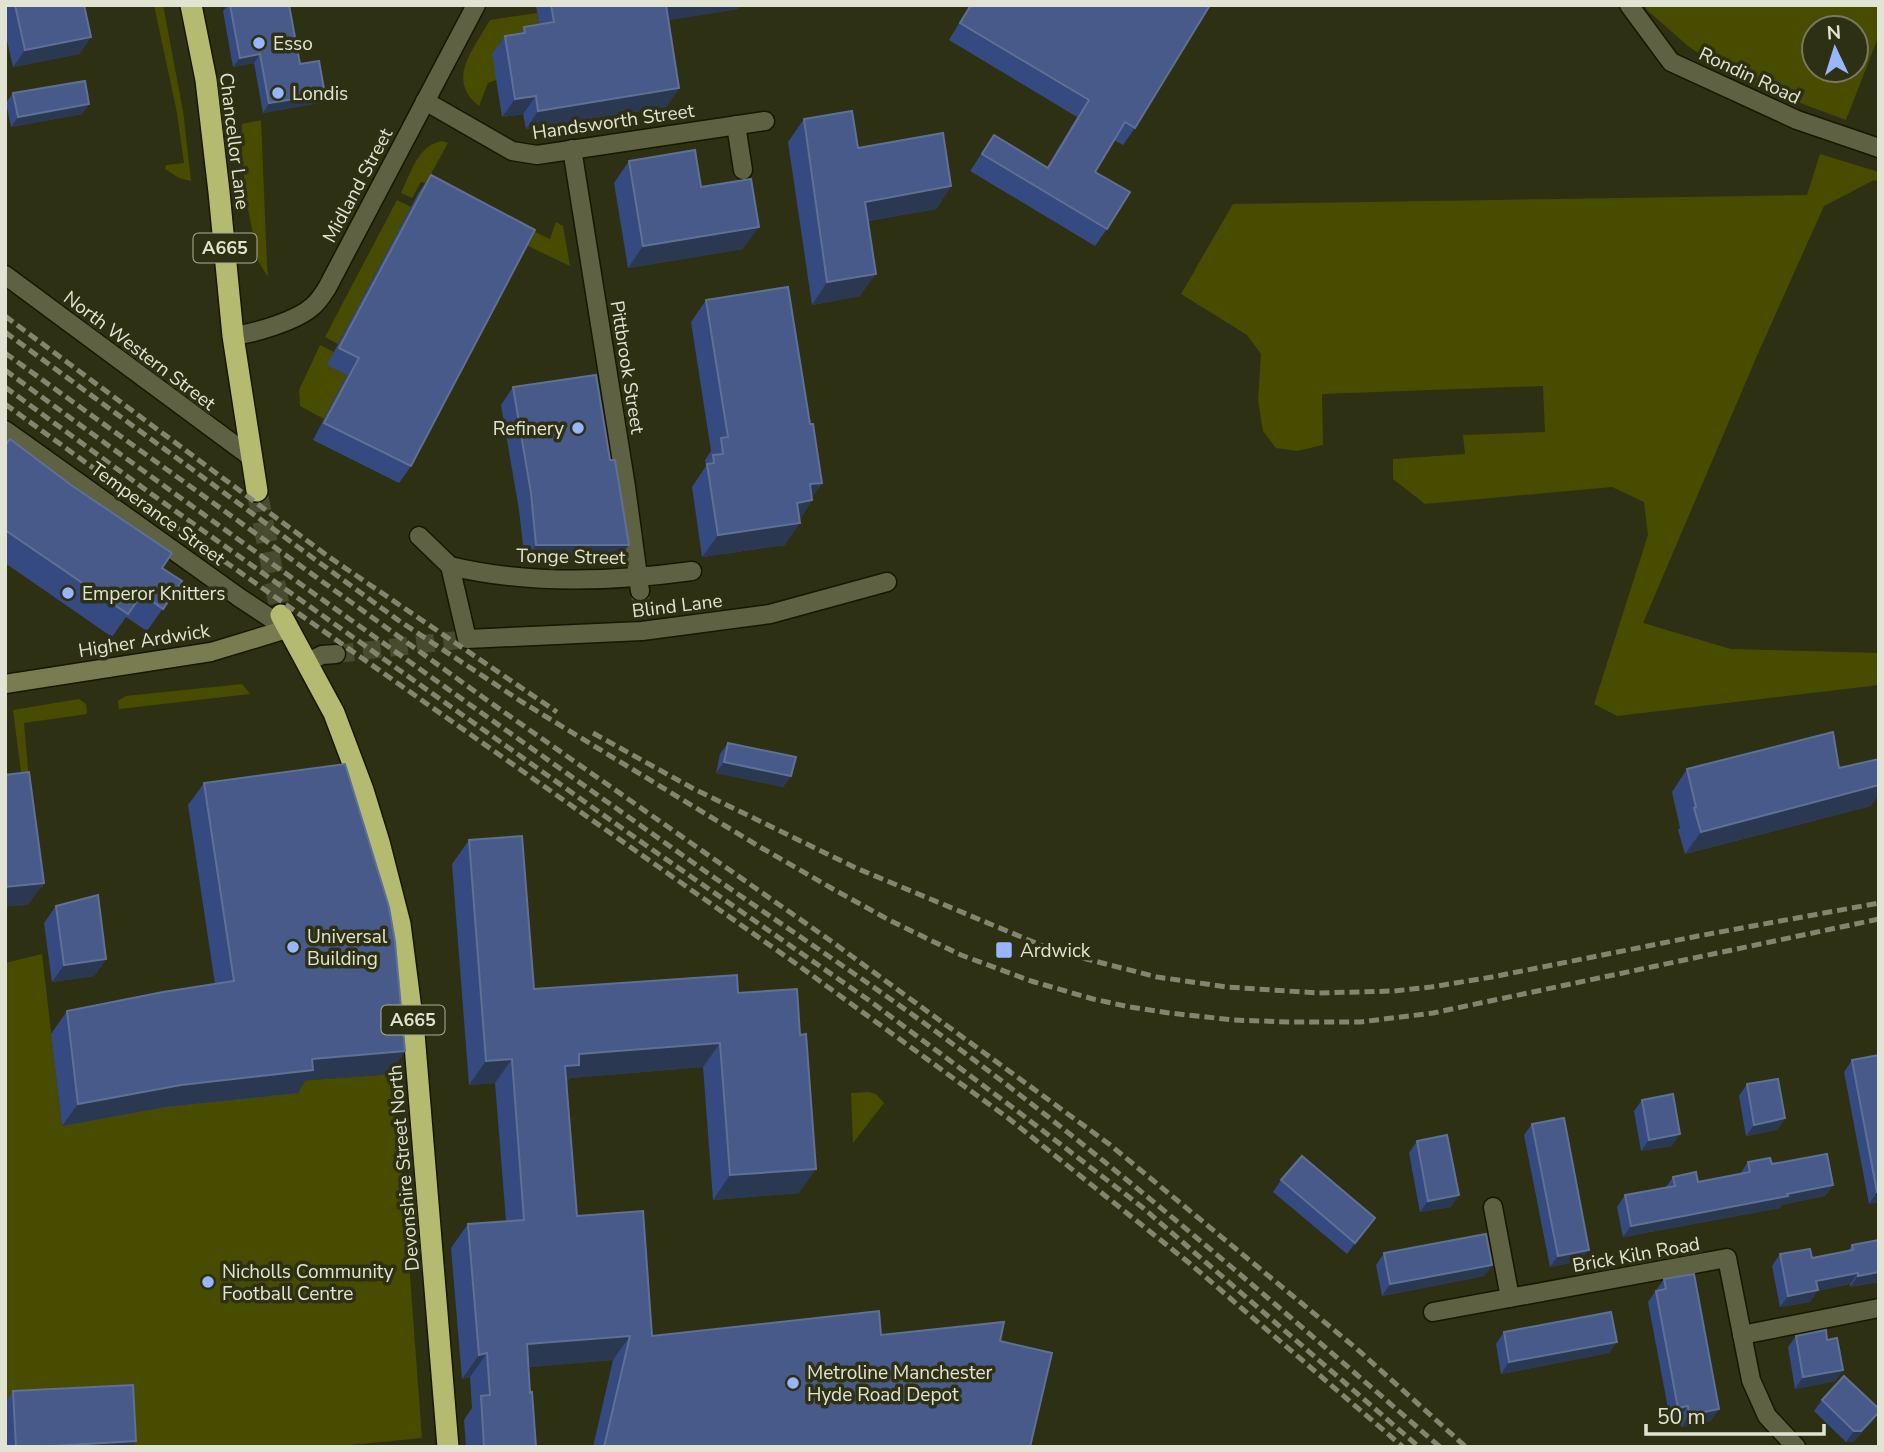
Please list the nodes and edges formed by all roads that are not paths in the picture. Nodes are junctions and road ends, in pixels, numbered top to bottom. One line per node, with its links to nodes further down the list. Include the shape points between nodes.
1 (191, 5): 11 (highway, Chancellor Lane / A665, via 206,80)
2 (475, 5): 4 (street, Midland Street)
3 (1629, 5): 7 (street, Rondin Road, via 1671,62 1797,120)
4 (425, 101): 8 (street, Handsworth Street, via 512,151 537,155); 11 (street, Midland Street, via 313,307 255,333)
5 (765, 121): 6 (street, Handsworth Street)
6 (736, 125): 8 (street, Handsworth Street); 9 (street)
7 (1879, 148)
8 (572, 149): 19 (street, Pittbrook Street)
9 (743, 170)
10 (5, 275): 13 (street, North Western Street)
11 (233, 336): 13 (highway, Chancellor Lane / A665)
12 (5, 430): 20 (street, Temperance Street, via 240,598)
13 (251, 457): 14 (highway, Chancellor Lane / A665)
14 (257, 491)
15 (419, 536): 16 (street)
16 (450, 566): 18 (street, Blind Lane, via 467,639 770,614); 19 (street, Tonge Street, via 526,578)
17 (692, 571): 19 (street, Tonge Street)
18 (887, 582)
19 (640, 584)
20 (284, 622): 22 (highway, Devonshire Street North / A665); 23 (street, Higher Ardwick, via 211,652)
21 (336, 654): 22 (street)
22 (306, 663): 29 (highway, Devonshire Street North / A665, via 334,713 363,790 400,924 414,1033)
23 (5, 684)
24 (1493, 1207): 25 (street)
25 (1510, 1298): 27 (street, Brick Kiln Road); 28 (street, Brick Kiln Road, via 1727,1258)
26 (1879, 1308): 28 (street)
27 (1433, 1312)
28 (1742, 1335): 30 (street, Brick Kiln Road, via 1751,1380 1768,1416)
29 (448, 1447)
30 (1796, 1447)

